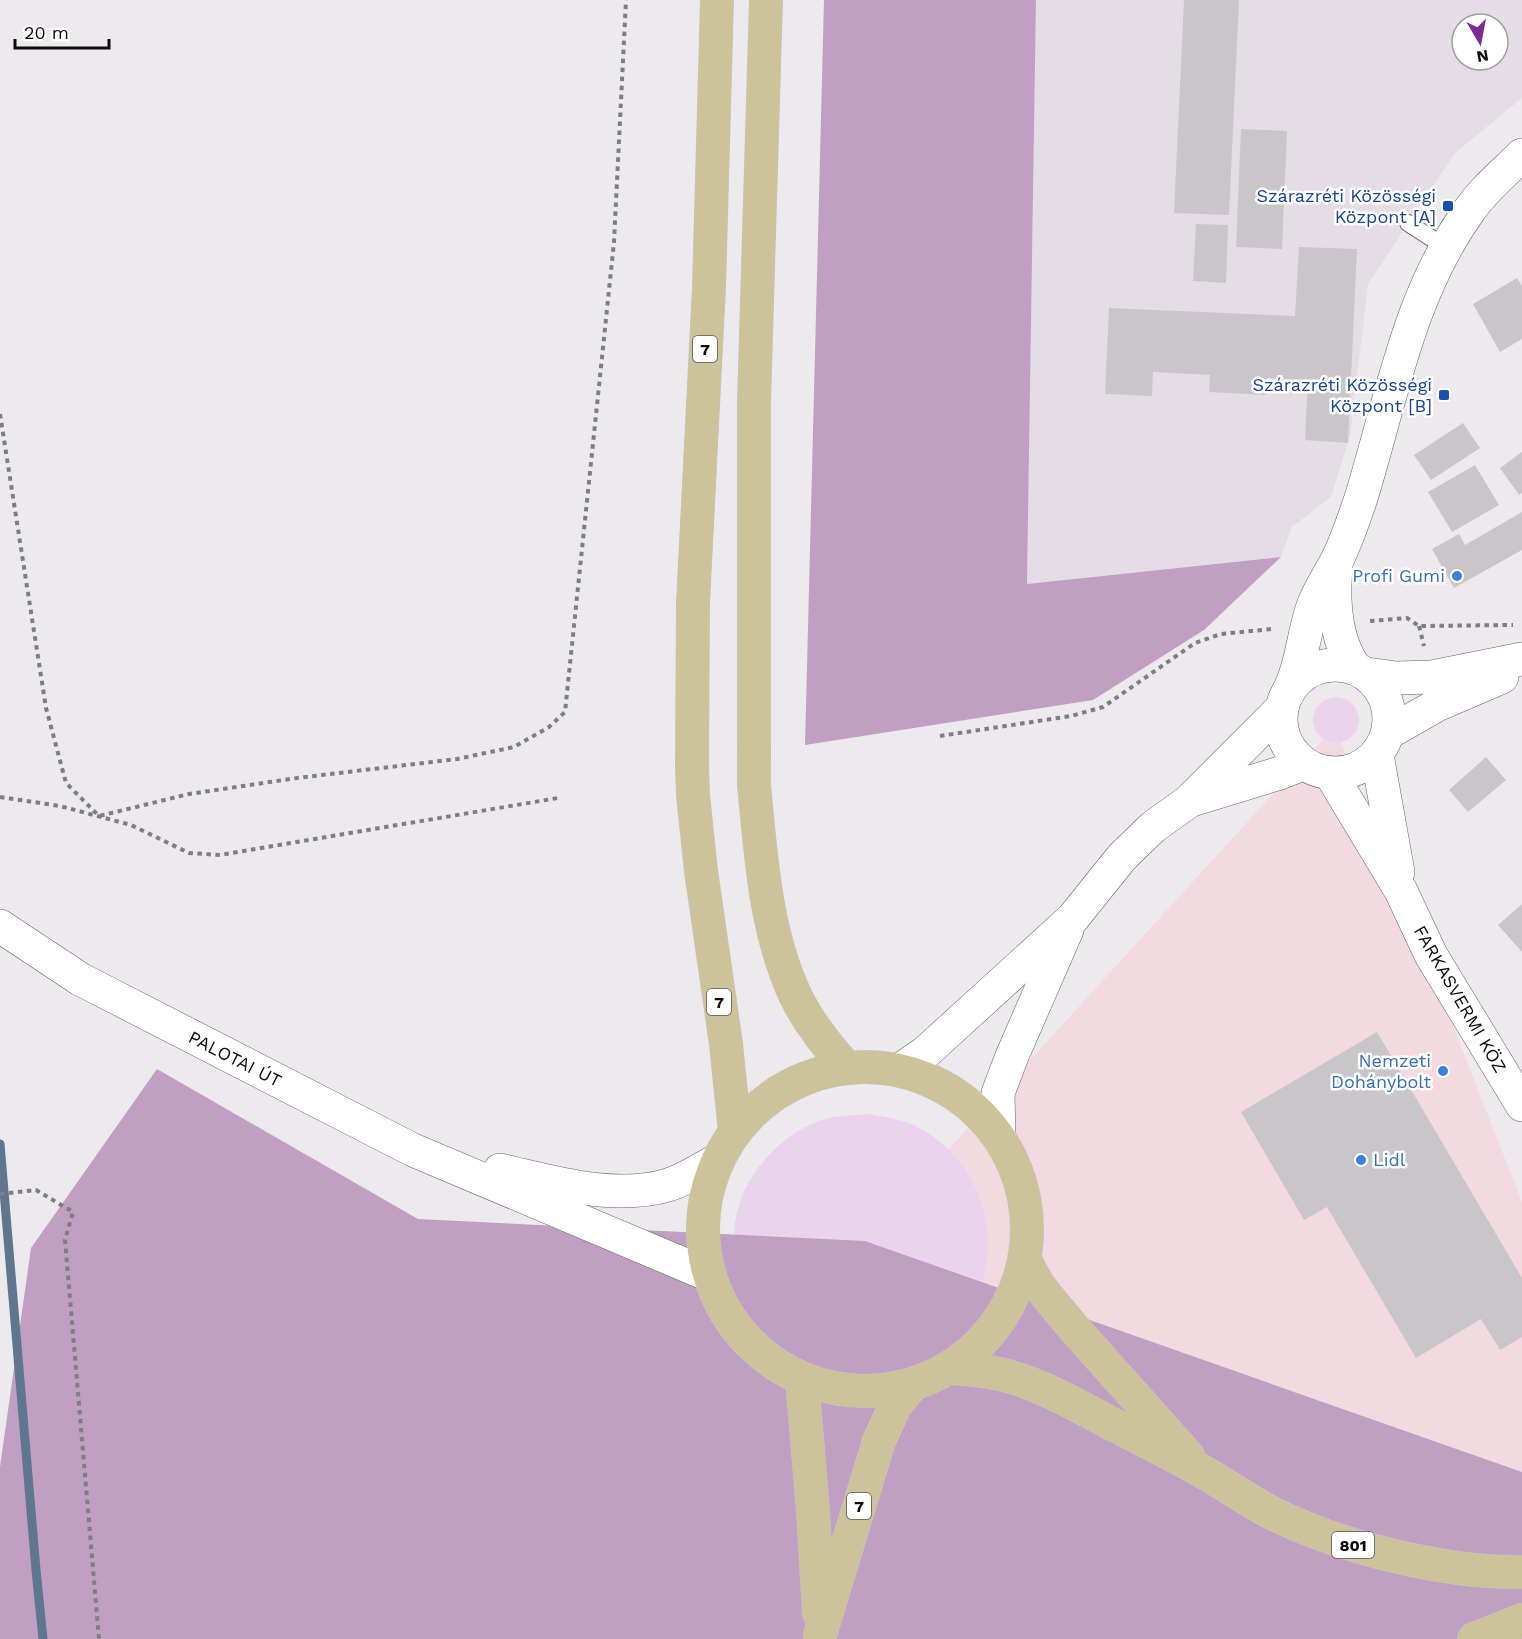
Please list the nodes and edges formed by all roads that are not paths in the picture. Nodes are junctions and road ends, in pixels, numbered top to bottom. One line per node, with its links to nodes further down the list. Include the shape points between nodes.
1 (717, 0): 20 (main road, 7, via 693,603 693,779)
2 (766, 0): 17 (main road, bridge, via 754,402 754,785 762,865 783,965 797,999 822,1040)
3 (1522, 155): 5 (street, via 1470,209)
4 (1408, 223): 5 (lane)
5 (1445, 247): 6 (street, via 1421,298 1395,377 1360,501 1337,561 1335,610)
6 (1323, 625): 9 (street); 10 (street)
7 (1522, 659): 9 (street, via 1432,677 1396,678)
8 (1522, 670): 11 (street, via 1439,704)
9 (1361, 671): 10 (street, via 1332,665 1309,671 1297,680); 11 (street, via 1379,686 1387,701 1390,717)
10 (1285, 700): 12 (street, via 1281,724 1284,739 1292,753); 13 (street)
11 (1382, 744): 12 (street, via 1364,766 1347,772); 14 (street, FARKASVERMI KÖZ)
12 (1316, 769): 13 (street, via 1248,781); 14 (street, FARKASVERMI KÖZ)
13 (1188, 801): 15 (street, via 1122,857)
14 (1401, 891): 19 (street, FARKASVERMI KÖZ, via 1431,955)
15 (1073, 918): 18 (street, via 926,1052); 21 (street, via 998,1093)
16 (0, 926): 22 (street, PALOTAI ÚT, via 91,985)
17 (847, 1068): 18 (main road, 7); 20 (main road, 7, via 792,1084 768,1099)
18 (900, 1070): 21 (main road, 7, via 951,1091 978,1112)
19 (1522, 1105)
20 (735, 1132): 23 (main road, 7)
21 (999, 1136): 24 (main road, 7, via 1021,1186 1027,1220)
22 (413, 1150): 23 (street, PALOTAI ÚT, via 586,1190 669,1185); 25 (street, PALOTAI ÚT)
23 (718, 1160): 25 (main road, 7, via 711,1175 704,1215)
24 (1026, 1262): 26 (main road, 7, via 1010,1304 999,1320 978,1345); 29 (main road, 801, via 1039,1286 1072,1326)
25 (709, 1275): 27 (main road, 7, via 727,1314 746,1340 774,1363)
26 (949, 1368): 28 (main road, 7); 29 (main road, 801, via 1011,1376 1043,1388)
27 (802, 1378): 28 (main road, 7, via 857,1391); 32 (main road, 7)
28 (913, 1384): 32 (main road, 7, via 895,1407 879,1441)
29 (1200, 1469): 30 (main road, 801, via 1270,1512 1340,1541 1440,1564)
30 (1522, 1572)
31 (1522, 1620): 33 (main road)
32 (820, 1637)
33 (1474, 1639)

